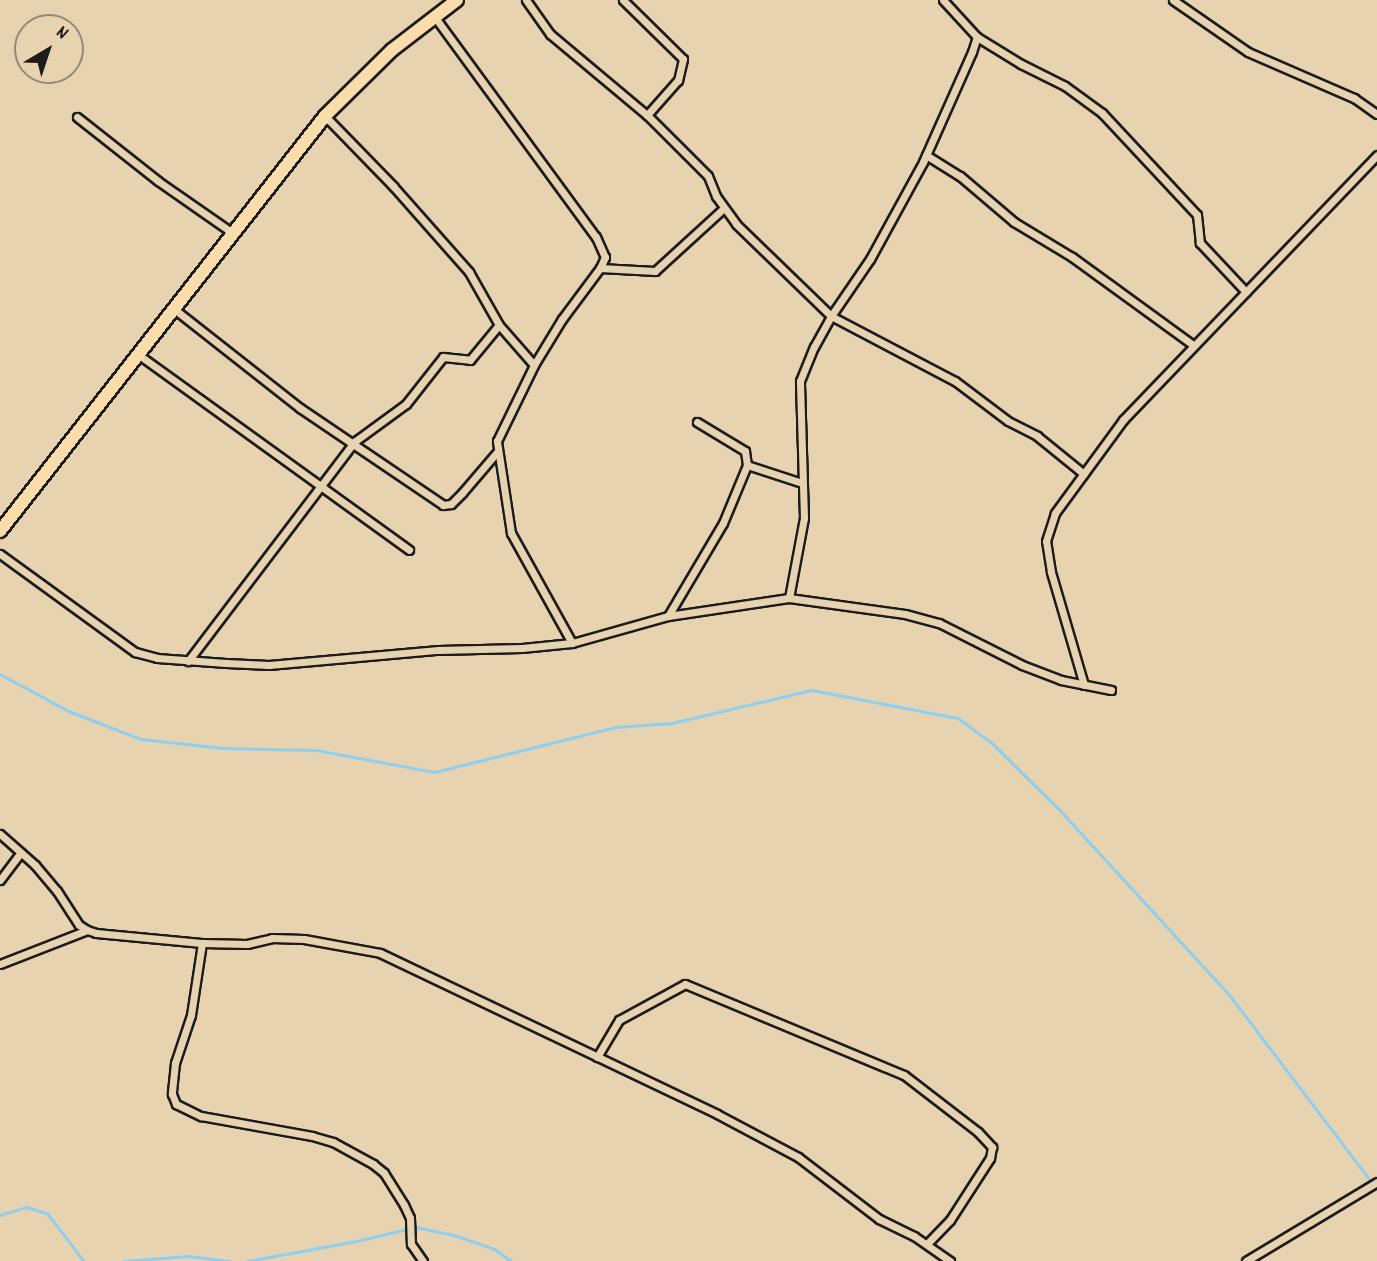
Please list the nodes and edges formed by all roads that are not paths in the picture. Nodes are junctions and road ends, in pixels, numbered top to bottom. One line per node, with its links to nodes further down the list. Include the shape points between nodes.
1 (457, 0): 6 (highway)
2 (526, 0): 10 (street, via 550,34)
3 (623, 0): 10 (street, via 682,59 678,80)
4 (943, 0): 7 (street)
5 (1173, 0): 8 (street, via 1248,52 1354,98)
6 (434, 16): 9 (highway); 16 (street, via 596,237 605,257)
7 (977, 37): 12 (street); 17 (street, via 1065,86 1102,113 1198,215 1200,243)
8 (1377, 114)
9 (325, 116): 15 (highway); 20 (street, via 469,272)
10 (647, 116): 14 (street, via 708,176)
11 (77, 117): 15 (street)
12 (926, 155): 19 (street, via 870,259); 21 (street, via 960,176 1014,222 1072,257)
13 (1377, 155): 17 (street)
14 (724, 208): 16 (street, via 655,271); 19 (street)
15 (235, 235): 18 (highway)
16 (600, 268): 23 (street)
17 (1246, 292): 21 (street)
18 (174, 309): 22 (highway); 25 (street, via 300,408)
19 (831, 316): 28 (street, via 955,381); 29 (street, via 800,381)
20 (499, 325): 23 (street); 25 (street, via 470,360 443,357 406,404)
21 (1193, 345): 28 (street, via 1123,420)
22 (139, 355): 30 (street); 31 (highway)
23 (534, 365): 26 (street, via 499,433)
24 (697, 422): 27 (street, via 745,451)
25 (354, 442): 26 (street, via 443,505 451,504); 30 (street)
26 (497, 452): 36 (street, via 511,533)
27 (747, 465): 29 (street); 35 (street, via 723,523)
28 (1084, 474): 38 (street, via 1055,513 1046,541)
29 (802, 484): 34 (street, via 804,518)
30 (320, 489): 32 (street); 37 (street)
31 (0, 531)
32 (409, 550)
33 (0, 554): 37 (street, via 135,652)
34 (789, 598): 35 (street); 38 (street, via 939,623 1022,665)
35 (668, 616): 36 (street)
36 (572, 643): 37 (street, via 269,664)
37 (188, 661)
38 (1084, 685): 39 (street)
39 (1111, 690)
40 (0, 834): 41 (street)
41 (20, 853): 42 (street); 43 (street, via 43,874)
42 (0, 880)
43 (87, 930): 44 (street); 45 (street)
44 (202, 943): 46 (street, via 304,939 380,953); 49 (street, via 191,1015 175,1063 172,1094 176,1104 201,1116 333,1142 373,1164 404,1205 410,1218 411,1244)
45 (0, 964)
46 (597, 1057): 48 (street, via 798,1157 879,1219); 48 (street, via 619,1020 685,984 904,1075 992,1147 950,1220)
47 (1377, 1181): 51 (street)
48 (927, 1244): 50 (street)
49 (424, 1261)
50 (950, 1261)
51 (1246, 1261)

